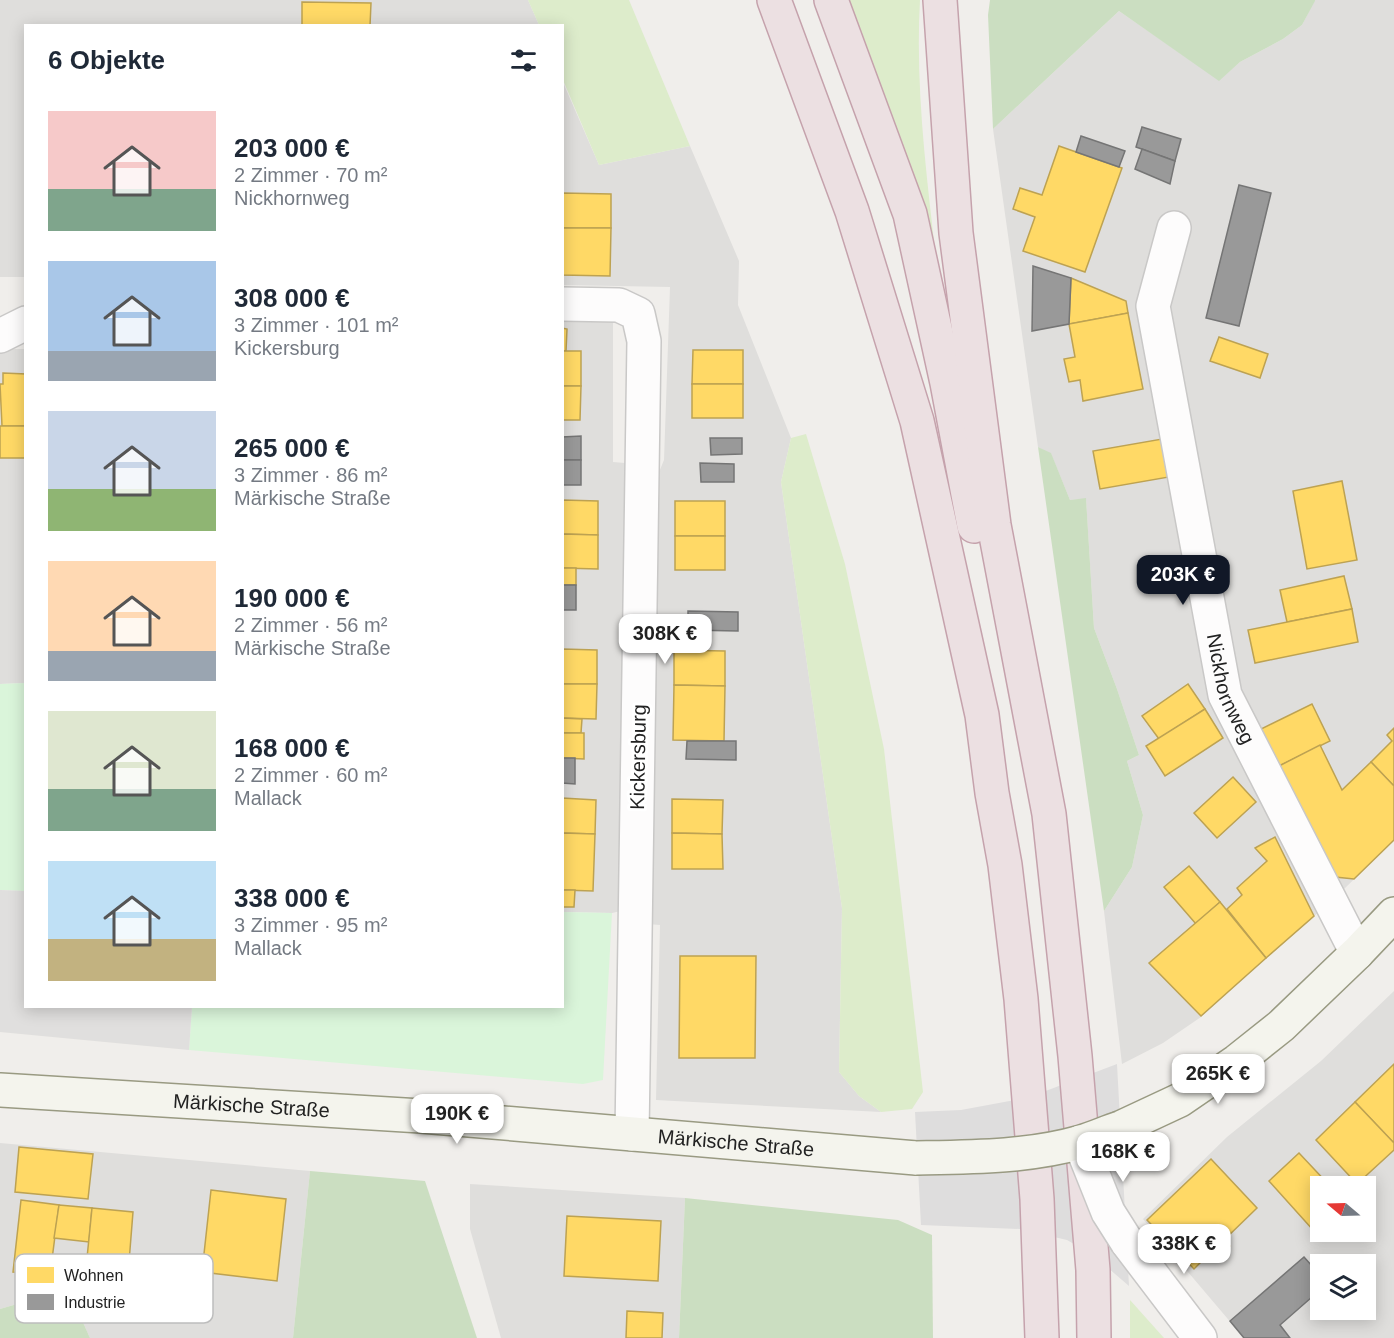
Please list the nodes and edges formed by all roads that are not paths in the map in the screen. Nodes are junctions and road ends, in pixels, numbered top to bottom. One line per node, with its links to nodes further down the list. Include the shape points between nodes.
1 (774, 0): 14 (highway, via 852,211 917,421 982,715 1021,999 1037,1199)
2 (831, 0): 8 (highway, via 910,214 982,569)
3 (940, 0): 8 (highway, via 956,234 994,525)
4 (1174, 228): 10 (street, Nickhornweg, via 1153,306 1225,695)
5 (564, 304): 12 (street, Kickersburg, via 619,305 638,314 644,341)
6 (24, 324): 7 (street)
7 (0, 336)
8 (1023, 684): 15 (highway, via 1049,814 1076,1068 1093,1270)
9 (1394, 914): 10 (main road, Märkische Straße)
10 (1357, 953): 13 (main road, Märkische Straße, bridge, via 1281,1026 1180,1100)
11 (0, 1090): 12 (main road, Märkische Straße, via 421,1116)
12 (632, 1134): 13 (main road, Märkische Straße, bridge, via 916,1158 1033,1151)
13 (1080, 1142): 16 (street, bridge, via 1108,1212)
14 (1042, 1338)
15 (1094, 1338)
16 (1200, 1338)

